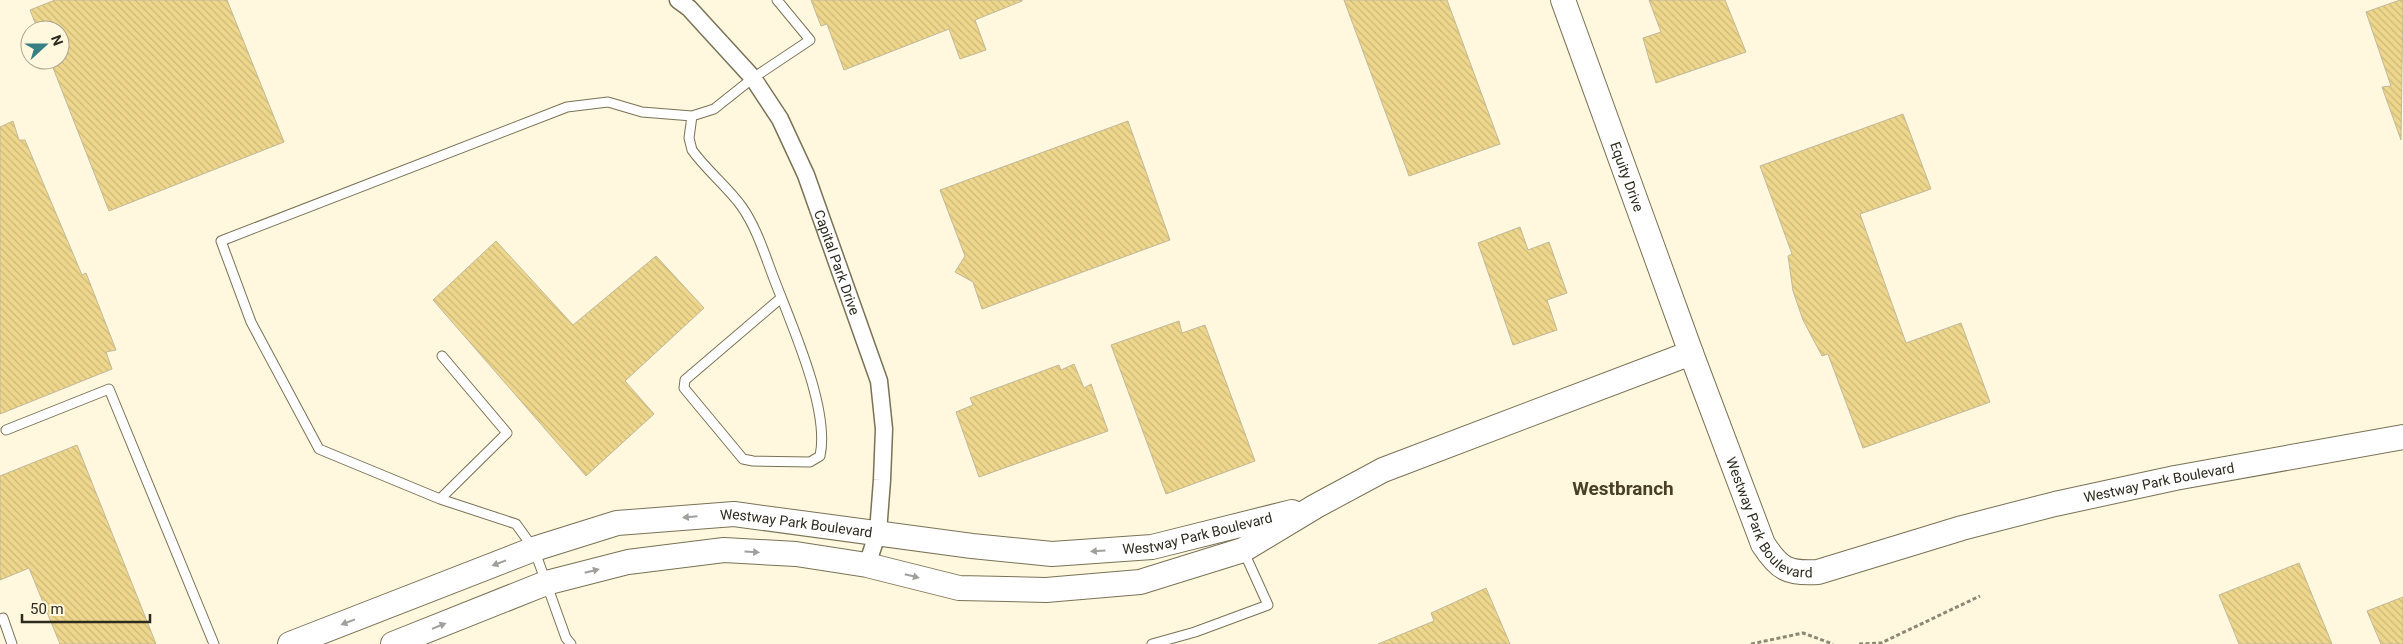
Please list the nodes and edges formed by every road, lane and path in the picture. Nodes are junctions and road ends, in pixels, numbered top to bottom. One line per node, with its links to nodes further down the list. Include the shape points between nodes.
1 (678, 0): 4 (street, Capital Park Drive)
2 (777, 0): 4 (lane, via 810,40)
3 (1563, 0): 7 (street, Equity Drive)
4 (753, 78): 5 (lane, via 714,109); 13 (street, Capital Park Drive, via 780,120 806,175 879,381 884,429)
5 (692, 116): 6 (lane, via 689,138 692,150 750,219); 11 (lane, via 642,112 608,102 567,107 221,241 251,322 319,449)
6 (781, 298): 6 (lane, via 815,397 823,443 820,456 810,462 753,462 743,459 684,388 685,380)
7 (1691, 353): 10 (street, Westway Park Boulevard, via 1763,544 1781,566 1797,574 1818,572 1962,528 2055,504 2175,478); 12 (street, Westway Park Boulevard, via 1383,470)
8 (442, 356): 11 (lane, via 507,434)
9 (6, 430): 21 (lane, via 108,389)
10 (2403, 437)
11 (440, 499): 14 (lane, via 516,524)
12 (1316, 506): 13 (street, Westway Park Boulevard, one-way to 13, via 1152,547 1052,554); 15 (street, Westway Park Boulevard)
13 (878, 532): 14 (street, Westway Park Boulevard, one-way to 14, via 734,514 617,523); 16 (street, Capital Park Drive)
14 (534, 549): 17 (lane); 22 (street, Westway Park Boulevard, one-way to 22)
15 (1243, 550): 16 (street, Westway Park Boulevard, one-way to 15, via 959,588 1046,590 1140,582); 25 (lane, via 1268,605)
16 (867, 565): 17 (street, Westway Park Boulevard, one-way to 16, via 628,562 724,550 796,554)
17 (546, 583): 23 (street, Westway Park Boulevard, one-way to 17); 24 (lane)
18 (1980, 596): 28 (path, via 1881,643)
19 (0, 620): 20 (lane, via 3,618)
20 (12, 644)
21 (214, 644)
22 (290, 644)
23 (394, 644)
24 (571, 644)
25 (1152, 644)
26 (1751, 644): 27 (path, via 1803,633)
27 (1833, 644)
28 (1858, 644)

